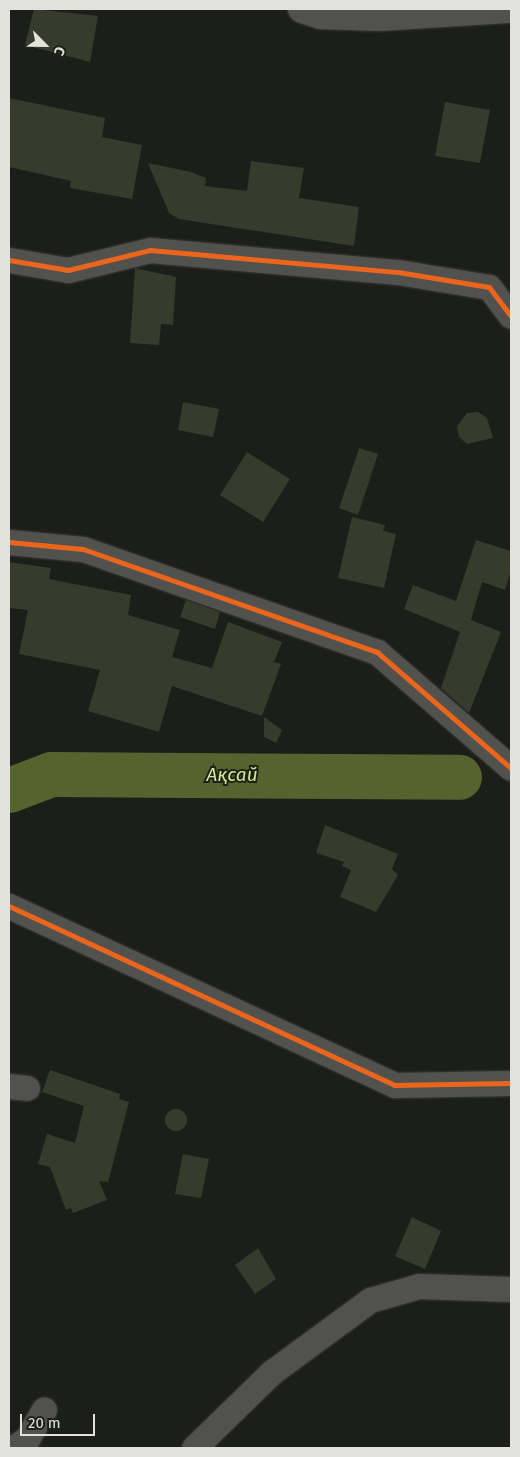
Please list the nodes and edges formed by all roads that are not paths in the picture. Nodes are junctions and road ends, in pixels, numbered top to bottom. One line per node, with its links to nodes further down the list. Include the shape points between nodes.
1 (302, 9): 2 (street, via 321,15 380,17)
2 (507, 9)
3 (9, 260): 4 (street, via 68,270 113,255 150,250 398,272 489,287)
4 (511, 316)
5 (9, 542): 6 (street, via 83,549 377,652)
6 (511, 768)
7 (9, 906): 8 (street, via 394,1085)
8 (511, 1083)
9 (511, 1289): 12 (street, via 419,1286 370,1300 272,1372)
10 (44, 1410): 11 (street, via 27,1439)
11 (13, 1448)
12 (194, 1448)

